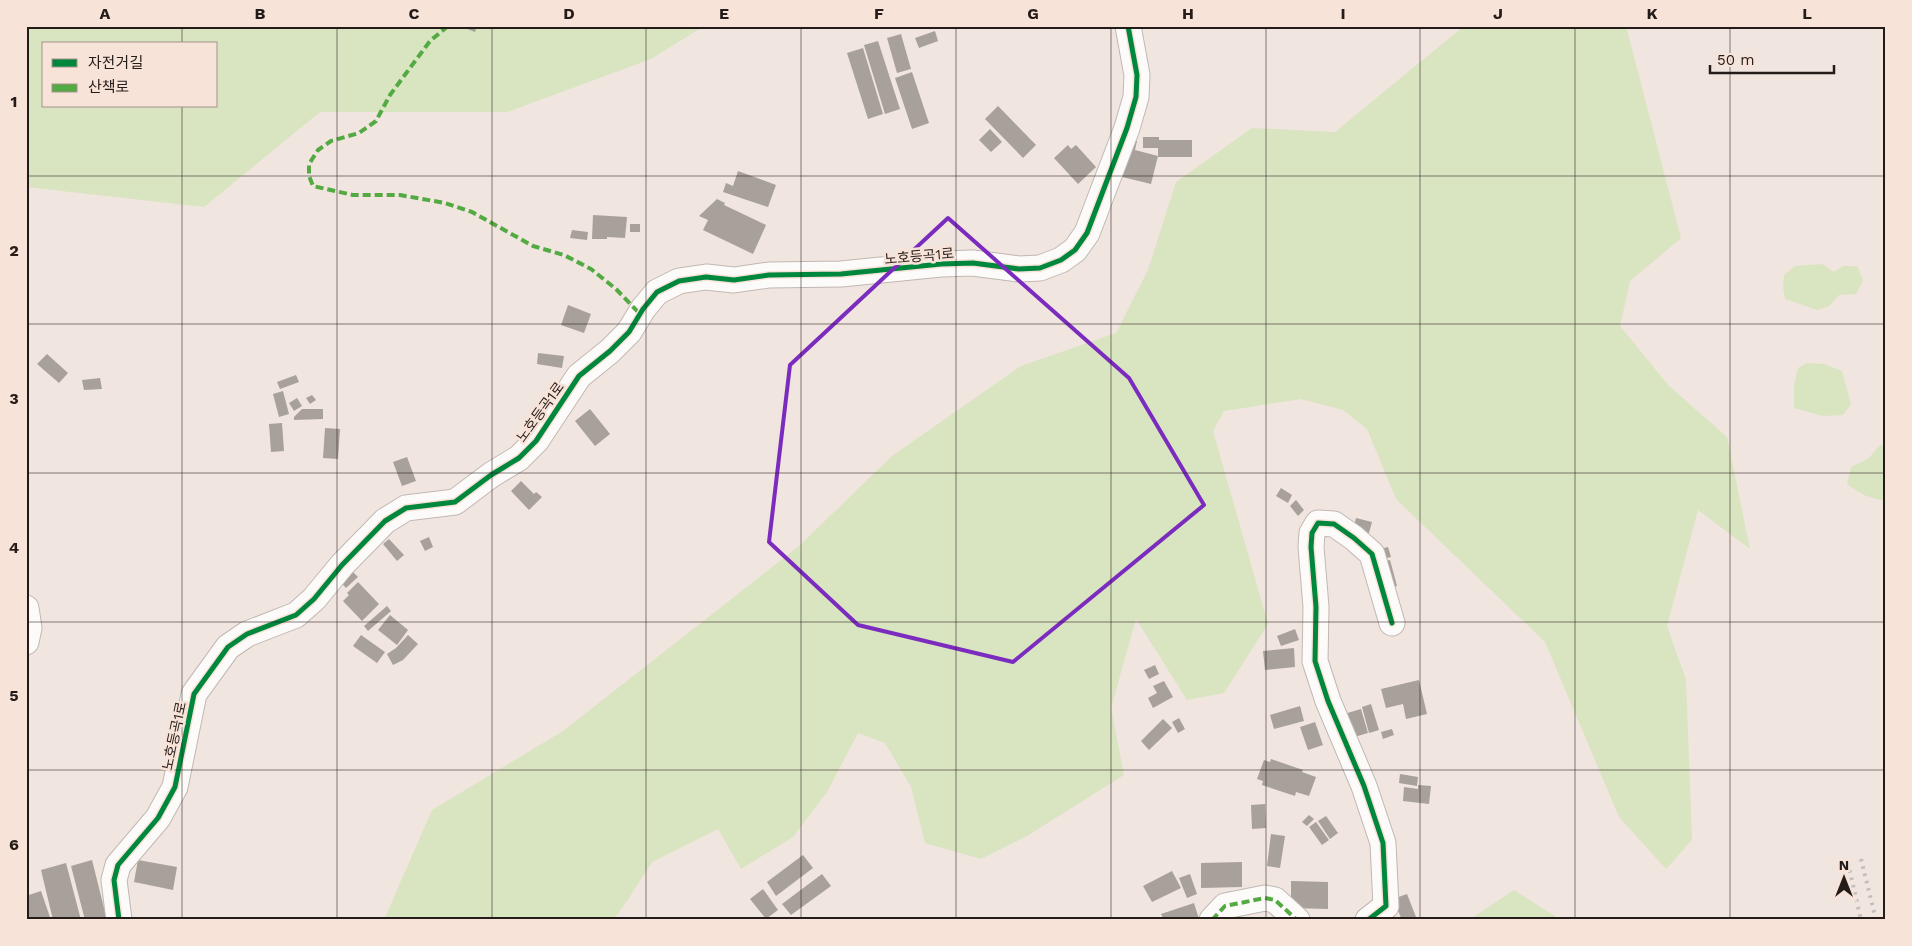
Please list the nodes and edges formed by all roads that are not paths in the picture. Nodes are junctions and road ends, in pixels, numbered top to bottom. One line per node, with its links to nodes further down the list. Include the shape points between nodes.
1 (1128, 26): 5 (street, 노호등곡1로, via 1138,75 1136,97 1128,128 1087,233 1075,250 1040,268 1019,269 973,263 841,274 769,275 734,280 706,277 679,281 657,292 629,332 579,376 536,440 519,458 455,502 406,508 385,520 314,600 296,615 247,634 228,647 194,694 175,787 158,818 118,865 114,880)
2 (26, 608): 4 (street, via 29,628)
3 (1392, 623): 8 (street, via 1372,554 1334,524 1318,523 1312,533 1311,547 1316,607 1315,661 1383,843 1386,906)
4 (26, 642)
5 (118, 920)
6 (1212, 920): 7 (street, via 1225,906 1265,898 1275,900)
7 (1297, 920)
8 (1368, 920)

